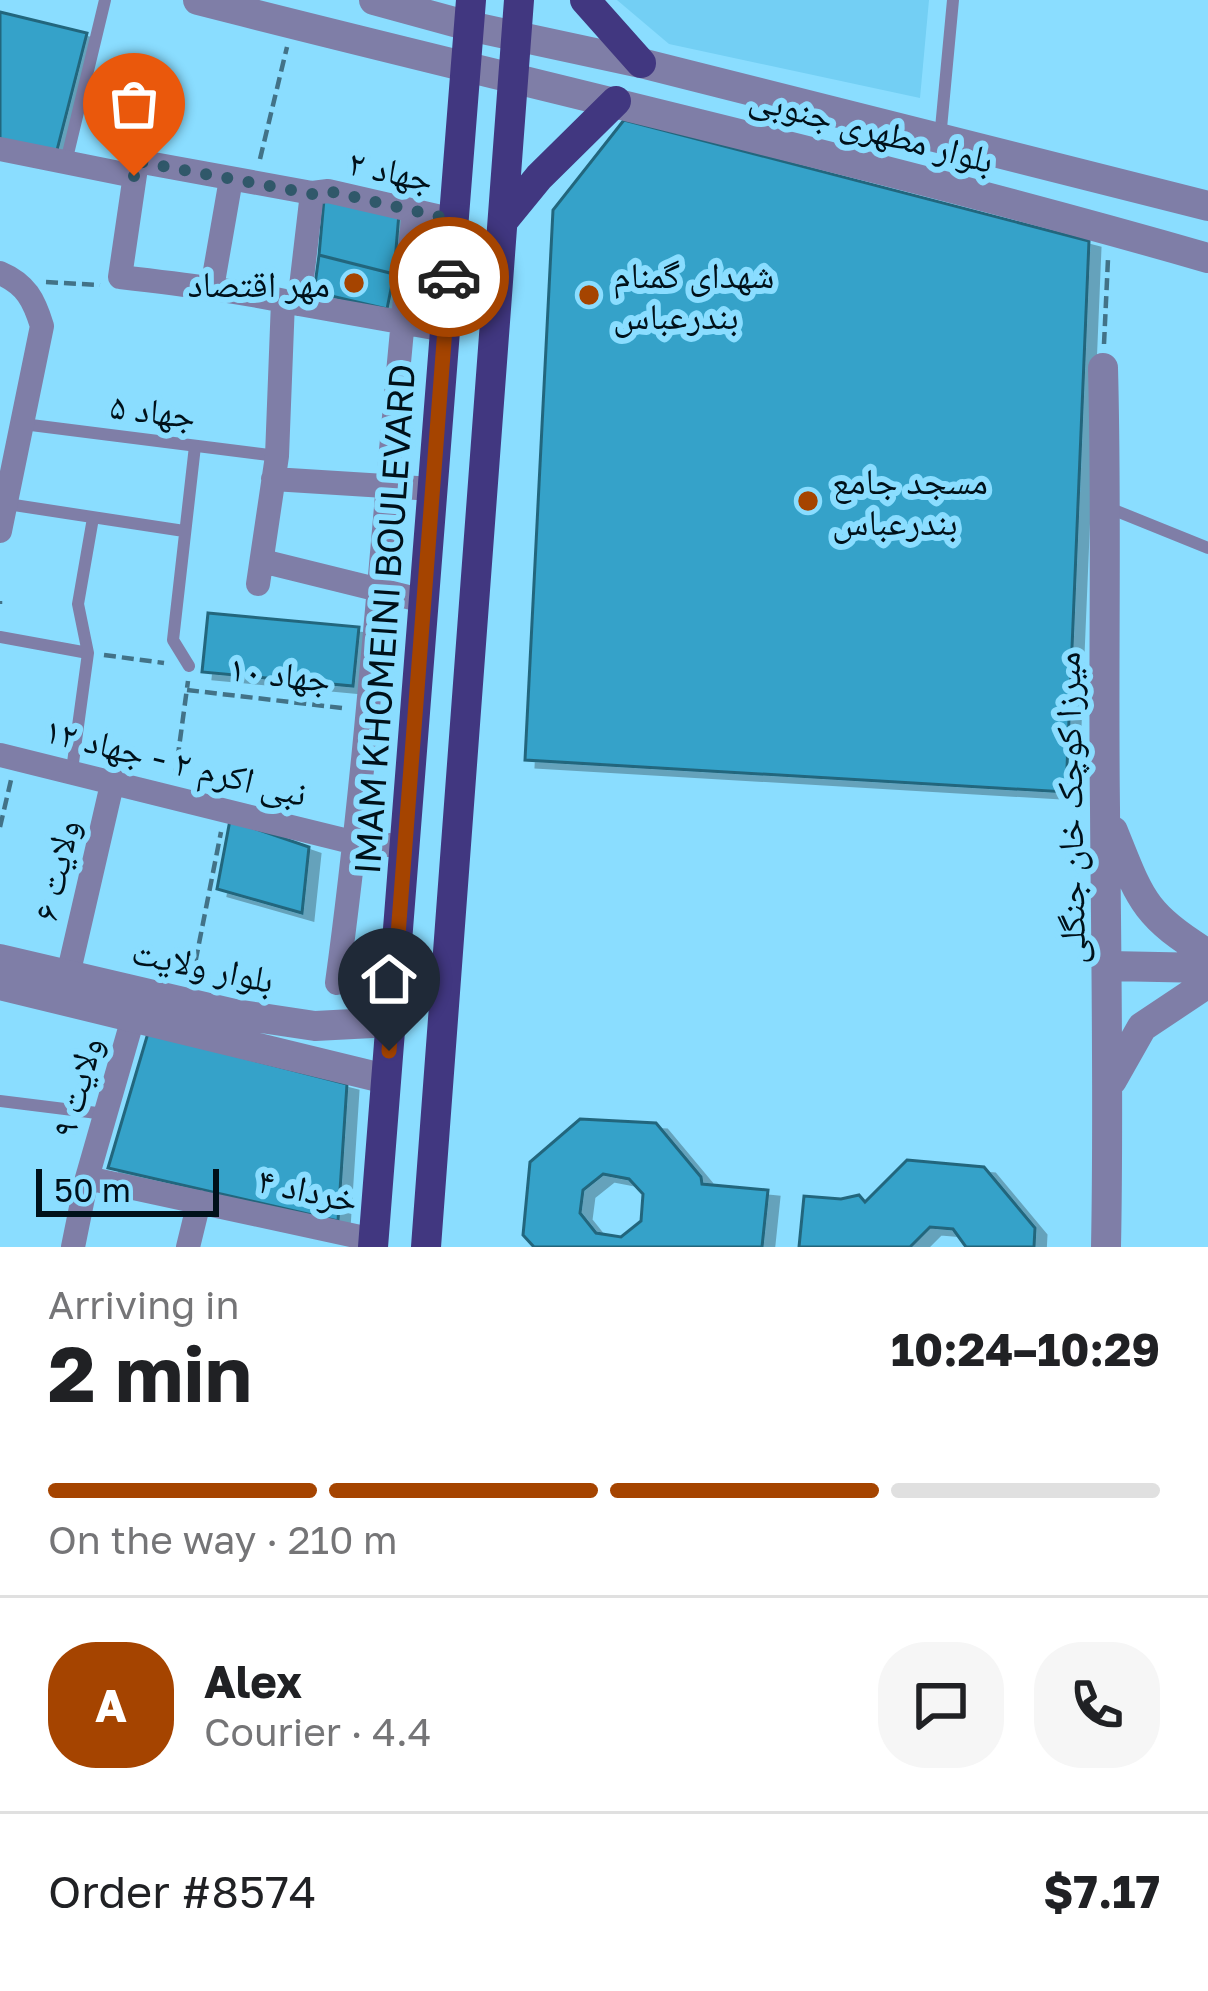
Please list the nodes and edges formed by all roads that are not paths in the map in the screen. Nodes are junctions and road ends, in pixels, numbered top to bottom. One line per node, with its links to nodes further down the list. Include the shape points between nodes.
1 (105, 0): 16 (lane)
2 (198, 0): 10 (street)
3 (374, 0): 7 (street)
4 (520, 0): 8 (main road)
5 (585, 0): 9 (main road)
6 (953, 0): 13 (lane)
7 (470, 13): 8 (street, بلوار مطهری جنوبی); 10 (main road, IMAM KHOMEINI BOULEVARD)
8 (516, 36): 9 (street, بلوار مطهری جنوبی); 11 (main road)
9 (640, 63): 13 (street, بلوار مطهری جنوبی)
10 (466, 69): 11 (street, بلوار مطهری جنوبی); 23 (main road, IMAM KHOMEINI BOULEVARD)
11 (514, 80): 12 (street, بلوار مطهری جنوبی); 24 (main road)
12 (616, 100): 20 (street, بلوار مطهری جنوبی); 24 (main road)
13 (940, 140): 15 (street, بلوار مطهری جنوبی)
14 (0, 148): 16 (street, جهاد ۲)
15 (1024, 161): 20 (street); 21 (street, بلوار مطهری جنوبی)
16 (65, 163): 17 (street, جهاد ۲)
17 (135, 168): 18 (street, جهاد ۲); 27 (street, via 120,277)
18 (243, 181): 19 (street, جهاد ۲); 27 (street)
19 (312, 194): 22 (street, جهاد ۲); 28 (street)
20 (1015, 206): 25 (street, بلوار مطهری جنوبی)
21 (1208, 206)
22 (414, 211): 23 (street, جهاد ۲); 29 (street)
23 (454, 220): 30 (main road, IMAM KHOMEINI BOULEVARD)
24 (502, 221): 75 (main road)
25 (1208, 258)
26 (8, 276): 32 (street, via 34,298 42,326)
27 (212, 288): 28 (street)
28 (291, 302): 29 (street); 34 (street)
29 (402, 322): 30 (street); 35 (street)
30 (446, 330): 36 (main road, IMAM KHOMEINI BOULEVARD)
31 (1103, 368): 38 (street, میرزا کوچک خان جنگلی)
32 (23, 424): 33 (lane, جهاد ۵); 37 (street)
33 (195, 446): 34 (lane, جهاد ۵); 41 (lane)
34 (275, 467): 35 (street); 43 (street, via 260,572)
35 (385, 488): 36 (street); 43 (street)
36 (433, 489): 44 (main road, IMAM KHOMEINI BOULEVARD)
37 (3, 503): 39 (lane); 40 (street)
38 (1107, 507): 42 (lane); 51 (street, میرزا کوچک خان جنگلی)
39 (93, 518): 41 (lane); 46 (lane, via 78,604)
40 (0, 531)
41 (184, 531): 47 (lane, via 173,640)
42 (1208, 548)
43 (377, 590): 44 (street); 52 (street)
44 (424, 602): 53 (main road, IMAM KHOMEINI BOULEVARD)
45 (0, 637): 46 (lane)
46 (88, 653): 49 (lane)
47 (189, 666)
48 (8, 757): 49 (street, نبی اکرم ۲ - جهاد ۱۲)
49 (72, 770): 50 (street, نبی اکرم ۲ - جهاد ۱۲)
50 (113, 780): 52 (street, نبی اکرم ۲ - جهاد ۱۲); 58 (street, ولایت ۶)
51 (1105, 809): 54 (street, via 1142,903); 56 (street, میرزا کوچک خان جنگلی)
52 (356, 843): 53 (street, نبی اکرم ۲ - جهاد ۱۲); 59 (street)
53 (406, 846): 63 (main road, IMAM KHOMEINI BOULEVARD)
54 (1208, 954)
55 (0, 959): 58 (street, بلوار ولایت)
56 (1109, 965): 57 (street); 67 (street, میرزا کوچک خان جنگلی)
57 (1208, 968)
58 (68, 975): 64 (street, بلوار ولایت)
59 (338, 983)
60 (1208, 983): 67 (street, via 1142,1028)
61 (0, 985): 62 (street, بلوار ولایت)
62 (134, 1018): 65 (street, بلوار ولایت); 69 (street, ولایت ۹)
63 (392, 1022): 64 (street, بلوار ولایت); 66 (main road, IMAM KHOMEINI BOULEVARD)
64 (332, 1025): 65 (street, via 344,1036 342,1051)
65 (311, 1061): 66 (street, بلوار ولایت)
66 (386, 1079): 72 (main road, IMAM KHOMEINI BOULEVARD)
67 (1109, 1085): 76 (street, میرزا کوچک خان جنگلی)
68 (0, 1101): 69 (lane)
69 (106, 1114): 70 (street, ولایت ۹)
70 (87, 1178): 71 (street, خرداد ۴); 73 (street, ولایت ۹)
71 (199, 1202): 72 (street, خرداد ۴); 74 (street)
72 (374, 1244)
73 (74, 1247)
74 (188, 1247)
75 (426, 1247)
76 (1106, 1247)

